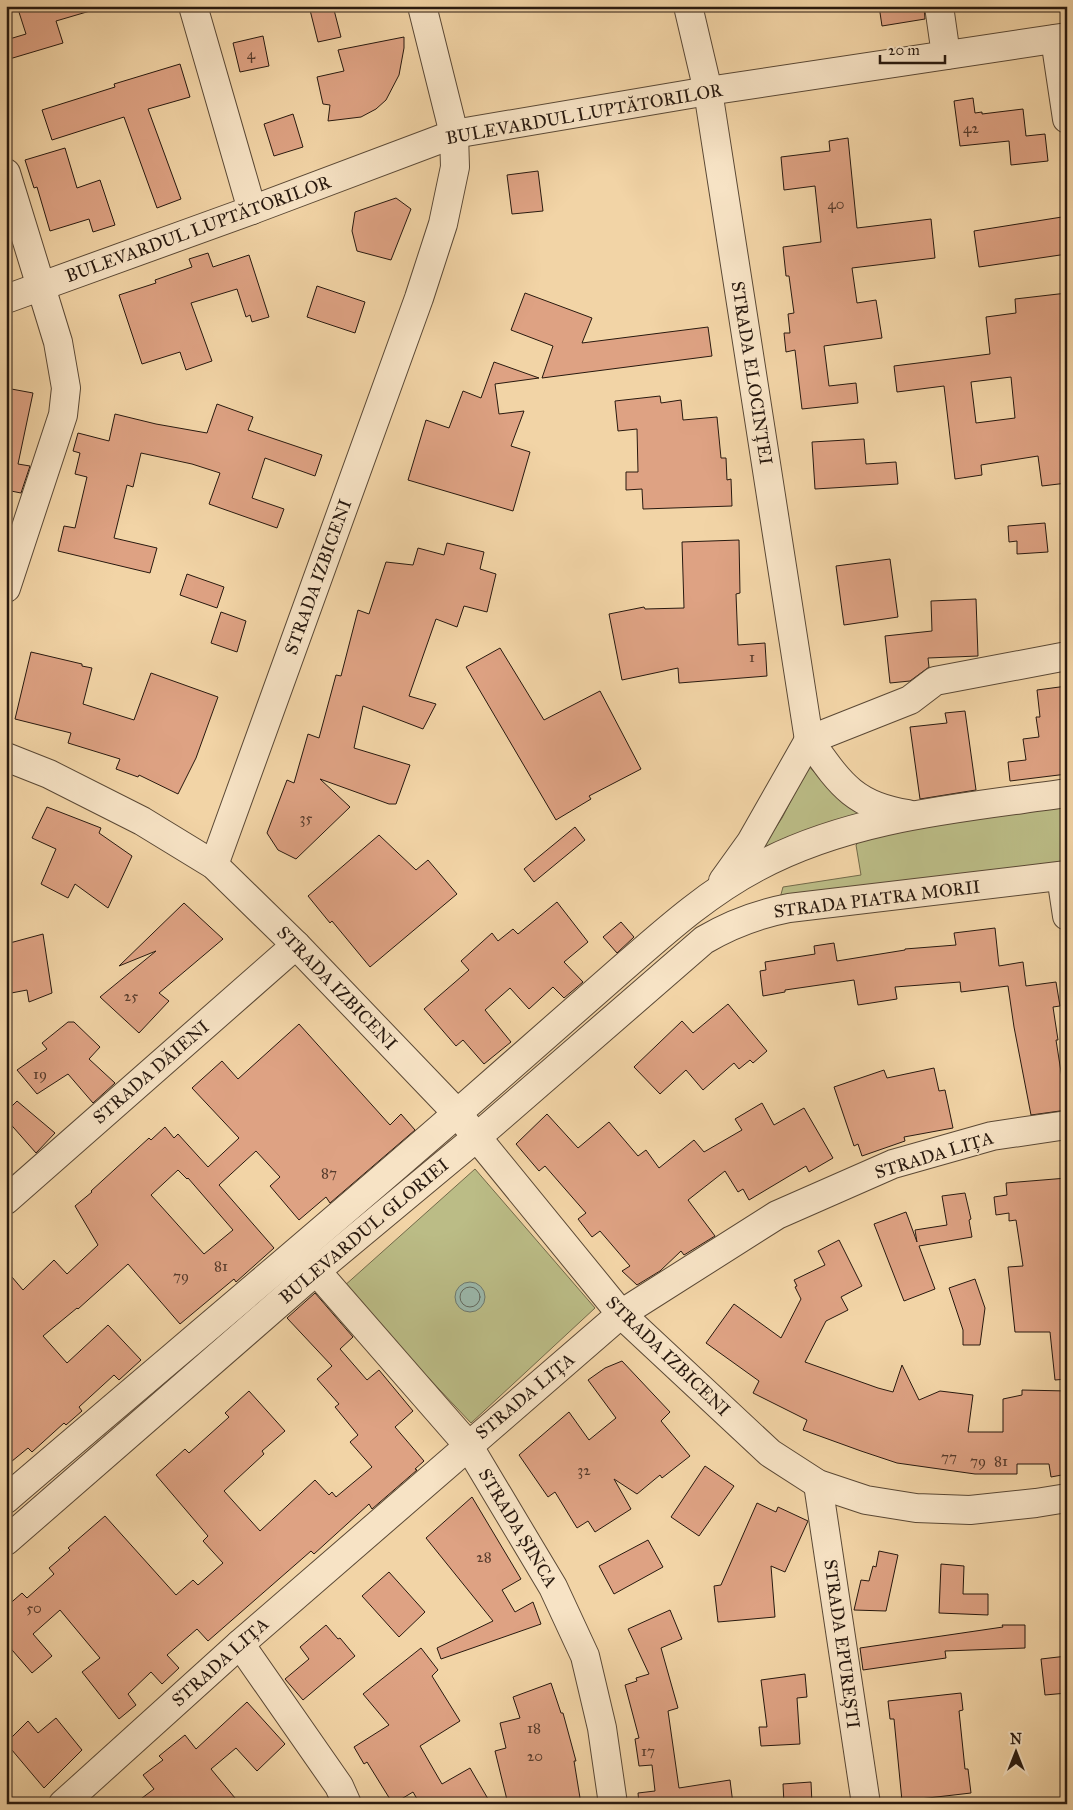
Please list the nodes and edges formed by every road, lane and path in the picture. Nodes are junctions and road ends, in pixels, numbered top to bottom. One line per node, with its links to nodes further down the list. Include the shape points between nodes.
1 (193, 6): 11 (street)
2 (422, 6): 9 (street, STRADA IZBICENI)
3 (688, 6): 7 (street, STRADA ELOCINȚEI)
4 (939, 6): 6 (street)
5 (1061, 38): 6 (street, BULEVARDUL LUPTĂTORILOR); 8 (street)
6 (946, 55): 7 (street, BULEVARDUL LUPTĂTORILOR)
7 (708, 91): 9 (street, BULEVARDUL LUPTĂTORILOR); 16 (street, STRADA ELOCINȚEI)
8 (1067, 119)
9 (454, 134): 11 (street, BULEVARDUL LUPTĂTORILOR); 20 (street, STRADA IZBICENI, via 455,167 450,193 419,298)
10 (6, 173): 12 (street)
11 (252, 210): 12 (street, BULEVARDUL LUPTĂTORILOR)
12 (40, 286): 13 (street, BULEVARDUL LUPTĂTORILOR); 14 (street, via 63,363 66,388 63,415)
13 (6, 299)
14 (6, 588)
15 (1067, 656): 16 (street, via 935,681 910,700)
16 (808, 740): 19 (street, via 836,779 851,793 889,811); 22 (street, via 751,842)
17 (6, 757): 20 (street, via 50,774 142,821)
18 (1067, 793): 19 (street)
19 (918, 815): 22 (street, via 880,822 809,844 757,866)
20 (214, 865): 25 (street, STRADA IZBICENI)
21 (1064, 875): 23 (street); 24 (street, STRADA PIATRA MORII, via 789,908)
22 (716, 890): 24 (street); 26 (street, BULEVARDUL GLORIEI)
23 (1067, 916)
24 (727, 927): 28 (street, BULEVARDUL GLORIEI, via 704,940)
25 (296, 945): 26 (street, STRADA IZBICENI); 29 (street, STRADA DĂIENI)
26 (457, 1113): 28 (street, STRADA IZBICENI); 30 (street, BULEVARDUL GLORIEI)
27 (1067, 1125): 32 (street, STRADA LIȚA, via 992,1136 893,1164 777,1215)
28 (477, 1137): 31 (street, BULEVARDUL GLORIEI); 32 (street, STRADA IZBICENI)
29 (6, 1200)
30 (298, 1251): 31 (street, STRADA ȘINCA); 36 (street, BULEVARDUL GLORIEI)
31 (316, 1271): 33 (street, STRADA ȘINCA); 37 (street, BULEVARDUL GLORIEI)
32 (621, 1314): 33 (street, STRADA LIȚA); 34 (street, STRADA IZBICENI, via 770,1452)
33 (468, 1445): 38 (street, STRADA LIȚA); 41 (street, STRADA ȘINCA, via 554,1587 584,1656 602,1728)
34 (818, 1484): 35 (street, STRADA IZBICENI, via 866,1500 916,1508 970,1510); 42 (street, STRADA EPUREȘTI)
35 (1067, 1498)
36 (6, 1499)
37 (6, 1541)
38 (240, 1644): 39 (street, STRADA LIȚA); 40 (street, via 339,1786)
39 (76, 1799)
40 (348, 1804)
41 (613, 1804)
42 (866, 1804)

